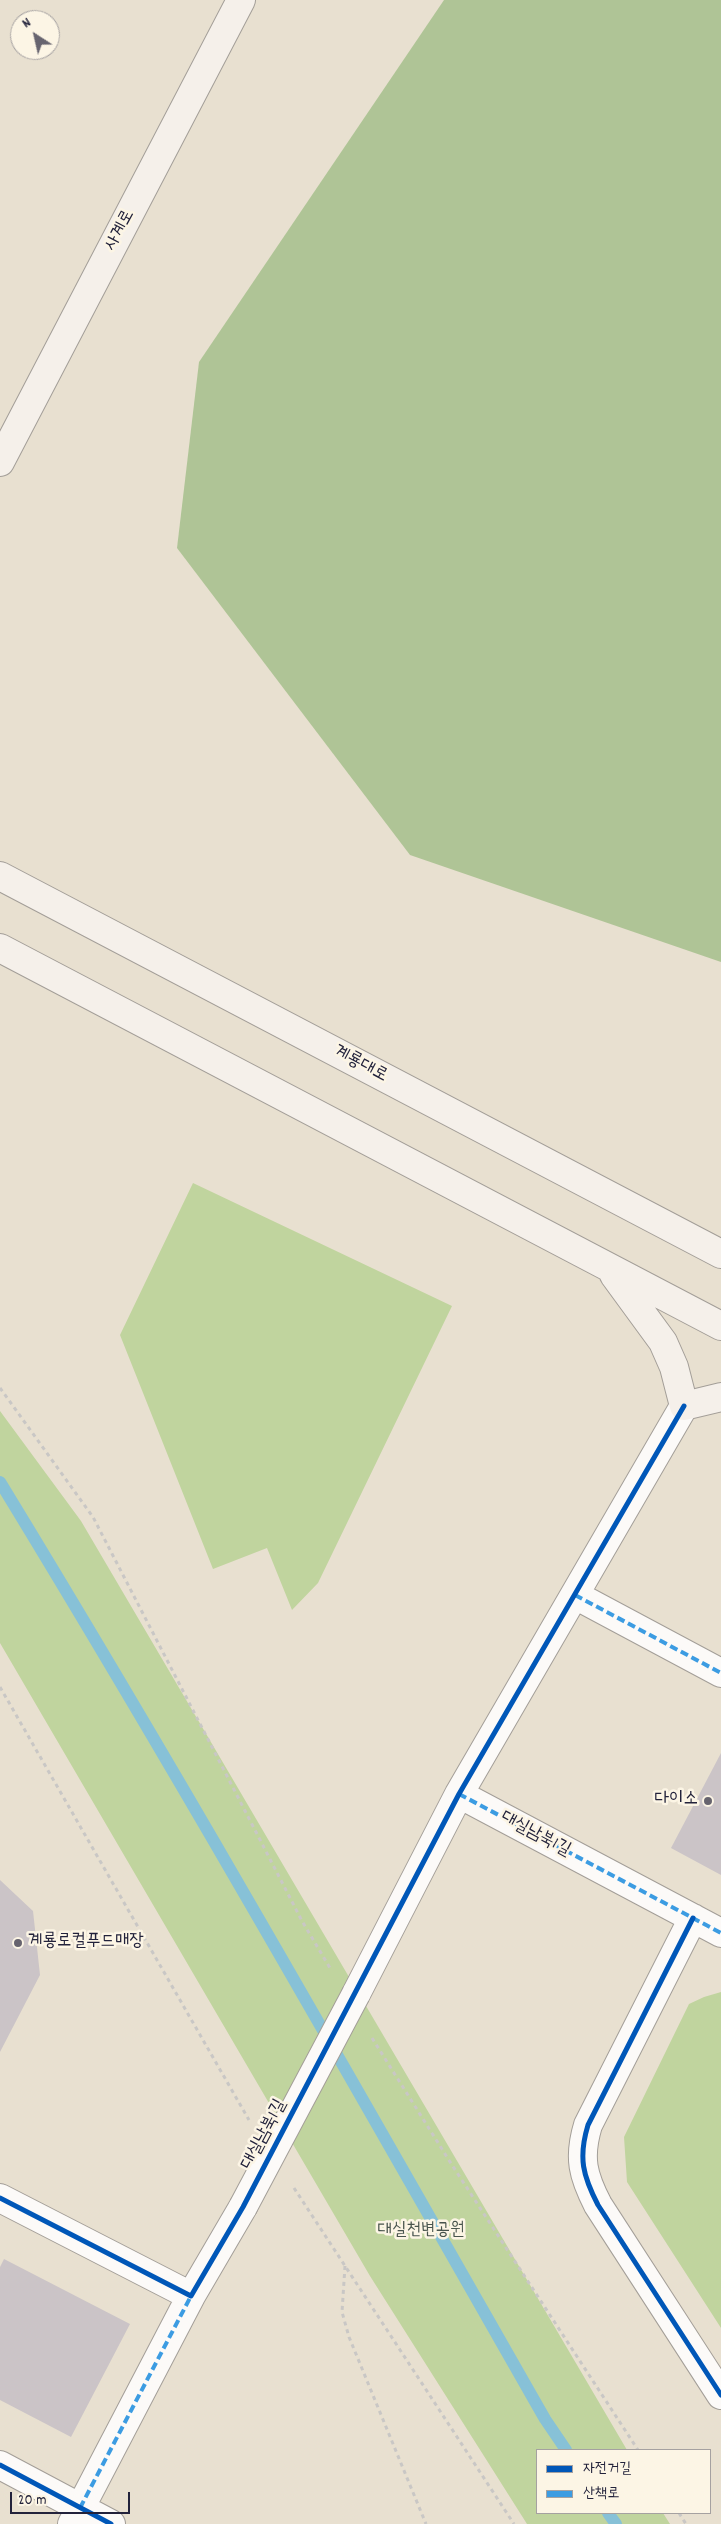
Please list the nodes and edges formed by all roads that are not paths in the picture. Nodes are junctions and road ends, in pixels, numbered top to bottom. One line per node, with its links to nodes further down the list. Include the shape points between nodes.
1 (241, 0): 2 (main road, 사계로)
2 (0, 462)
3 (0, 876): 5 (main road, 계룡대로)
4 (0, 948): 6 (main road)
5 (721, 1254)
6 (610, 1269): 7 (main road); 9 (main road, via 663,1342 674,1367)
7 (721, 1326)
8 (721, 1397): 9 (main road)
9 (684, 1406): 10 (street)
10 (575, 1595): 11 (street); 12 (street)
11 (721, 1672)
12 (459, 1794): 13 (street, 대실남북1길); 16 (street, 대실남북1길, bridge, via 243,2206)
13 (693, 1918): 14 (street, 대실남북1길); 17 (street, via 588,2125 582,2144 582,2164 598,2205)
14 (721, 1933)
15 (0, 2198): 16 (street)
16 (191, 2296): 19 (street, 대실남북1길)
17 (721, 2395)
18 (0, 2465): 19 (street)
19 (76, 2516): 20 (street)
20 (111, 2524)

